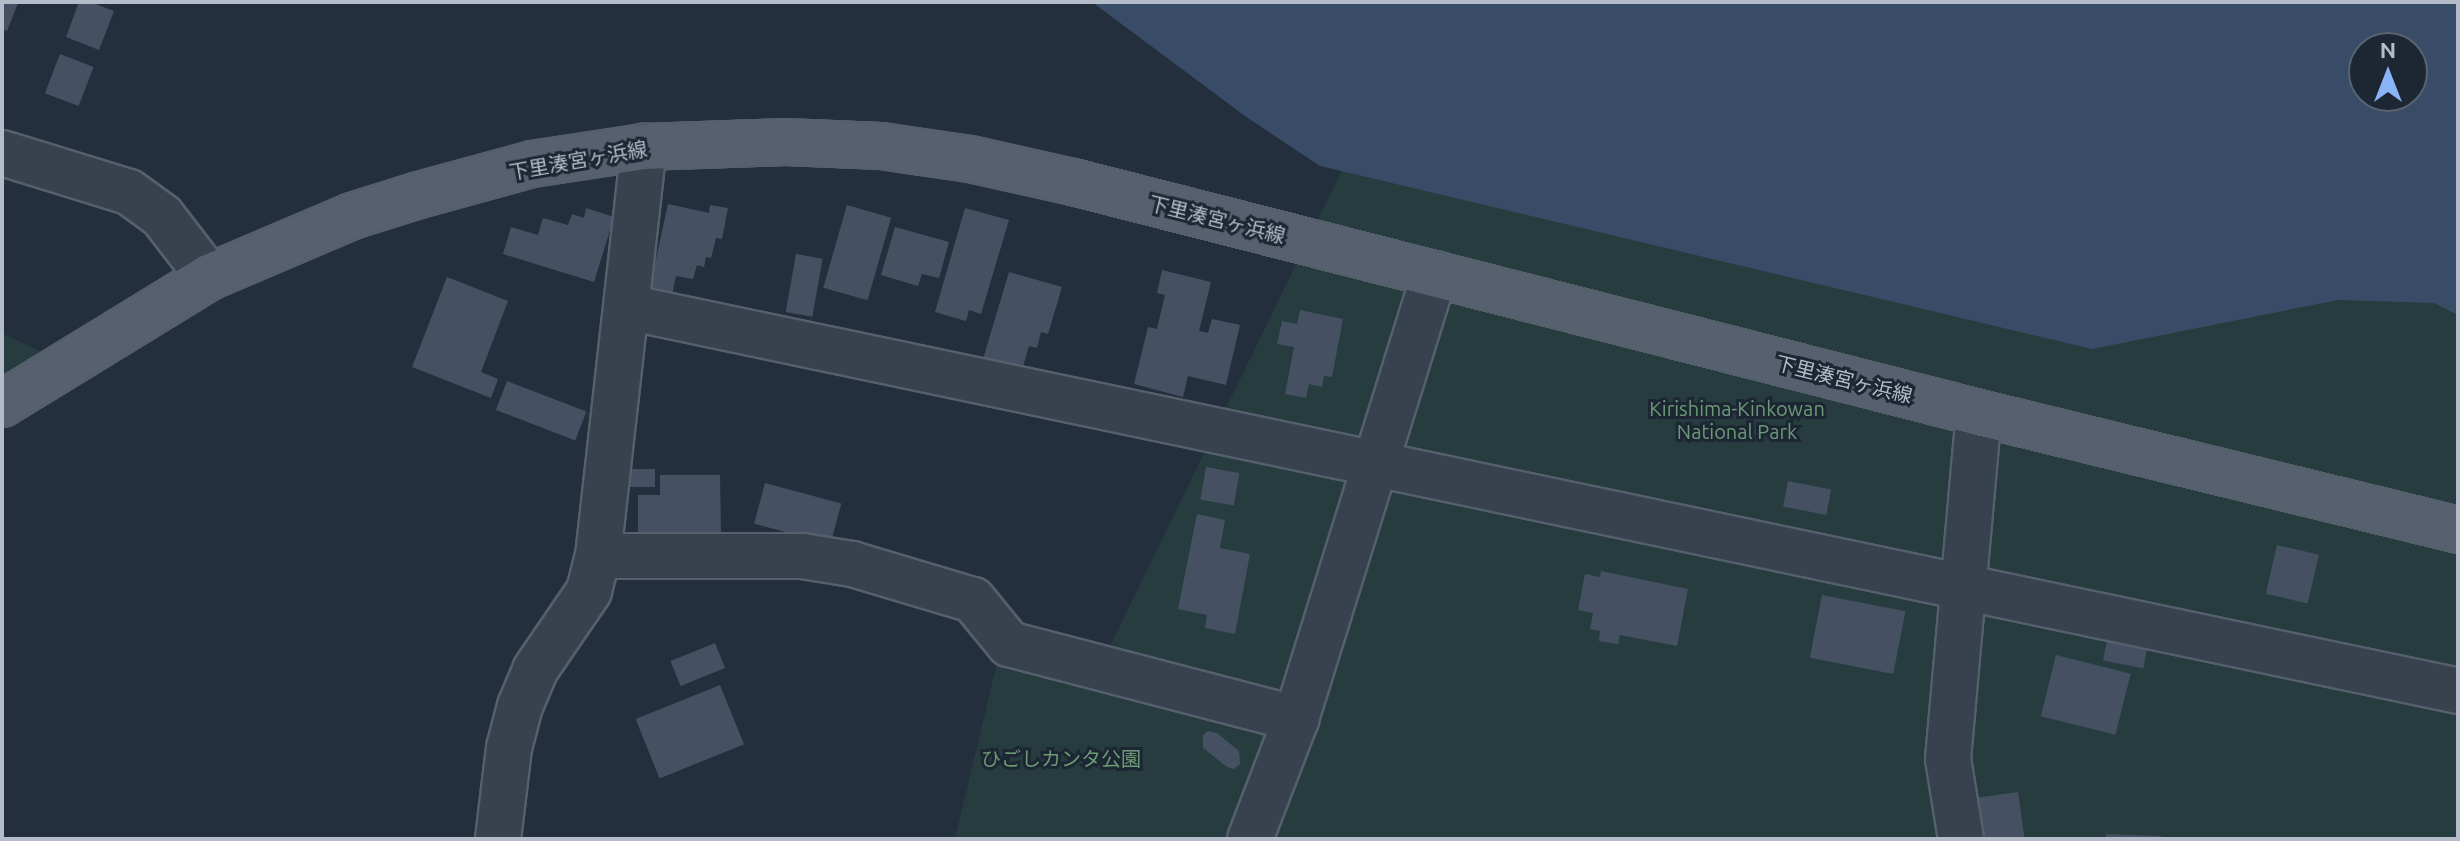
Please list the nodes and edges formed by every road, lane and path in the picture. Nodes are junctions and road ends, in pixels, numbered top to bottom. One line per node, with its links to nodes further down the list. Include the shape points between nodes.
1 (644, 147): 3 (main road, 下里湊宮ヶ浜線, via 786,142 927,152 1073,182); 4 (main road, 下里湊宮ヶ浜線, via 532,164 419,195 352,216); 5 (street)
2 (2, 153): 4 (street, via 129,192 162,216)
3 (1435, 274): 7 (main road, 下里湊宮ヶ浜線); 8 (street)
4 (209, 277): 6 (main road, 下里湊宮ヶ浜線)
5 (627, 307): 8 (street); 10 (street)
6 (2, 404)
7 (1979, 413): 9 (main road, 下里湊宮ヶ浜線); 11 (street)
8 (1374, 466): 11 (street); 13 (street)
9 (2458, 530)
10 (598, 556): 13 (street, via 802,556 852,564 973,600 1009,644); 14 (street, via 589,591 535,670 520,706)
11 (1963, 587): 12 (street); 16 (street, via 1948,759)
12 (2458, 691)
13 (1296, 719): 15 (street)
14 (498, 839)
15 (1250, 839)
16 (1961, 839)

